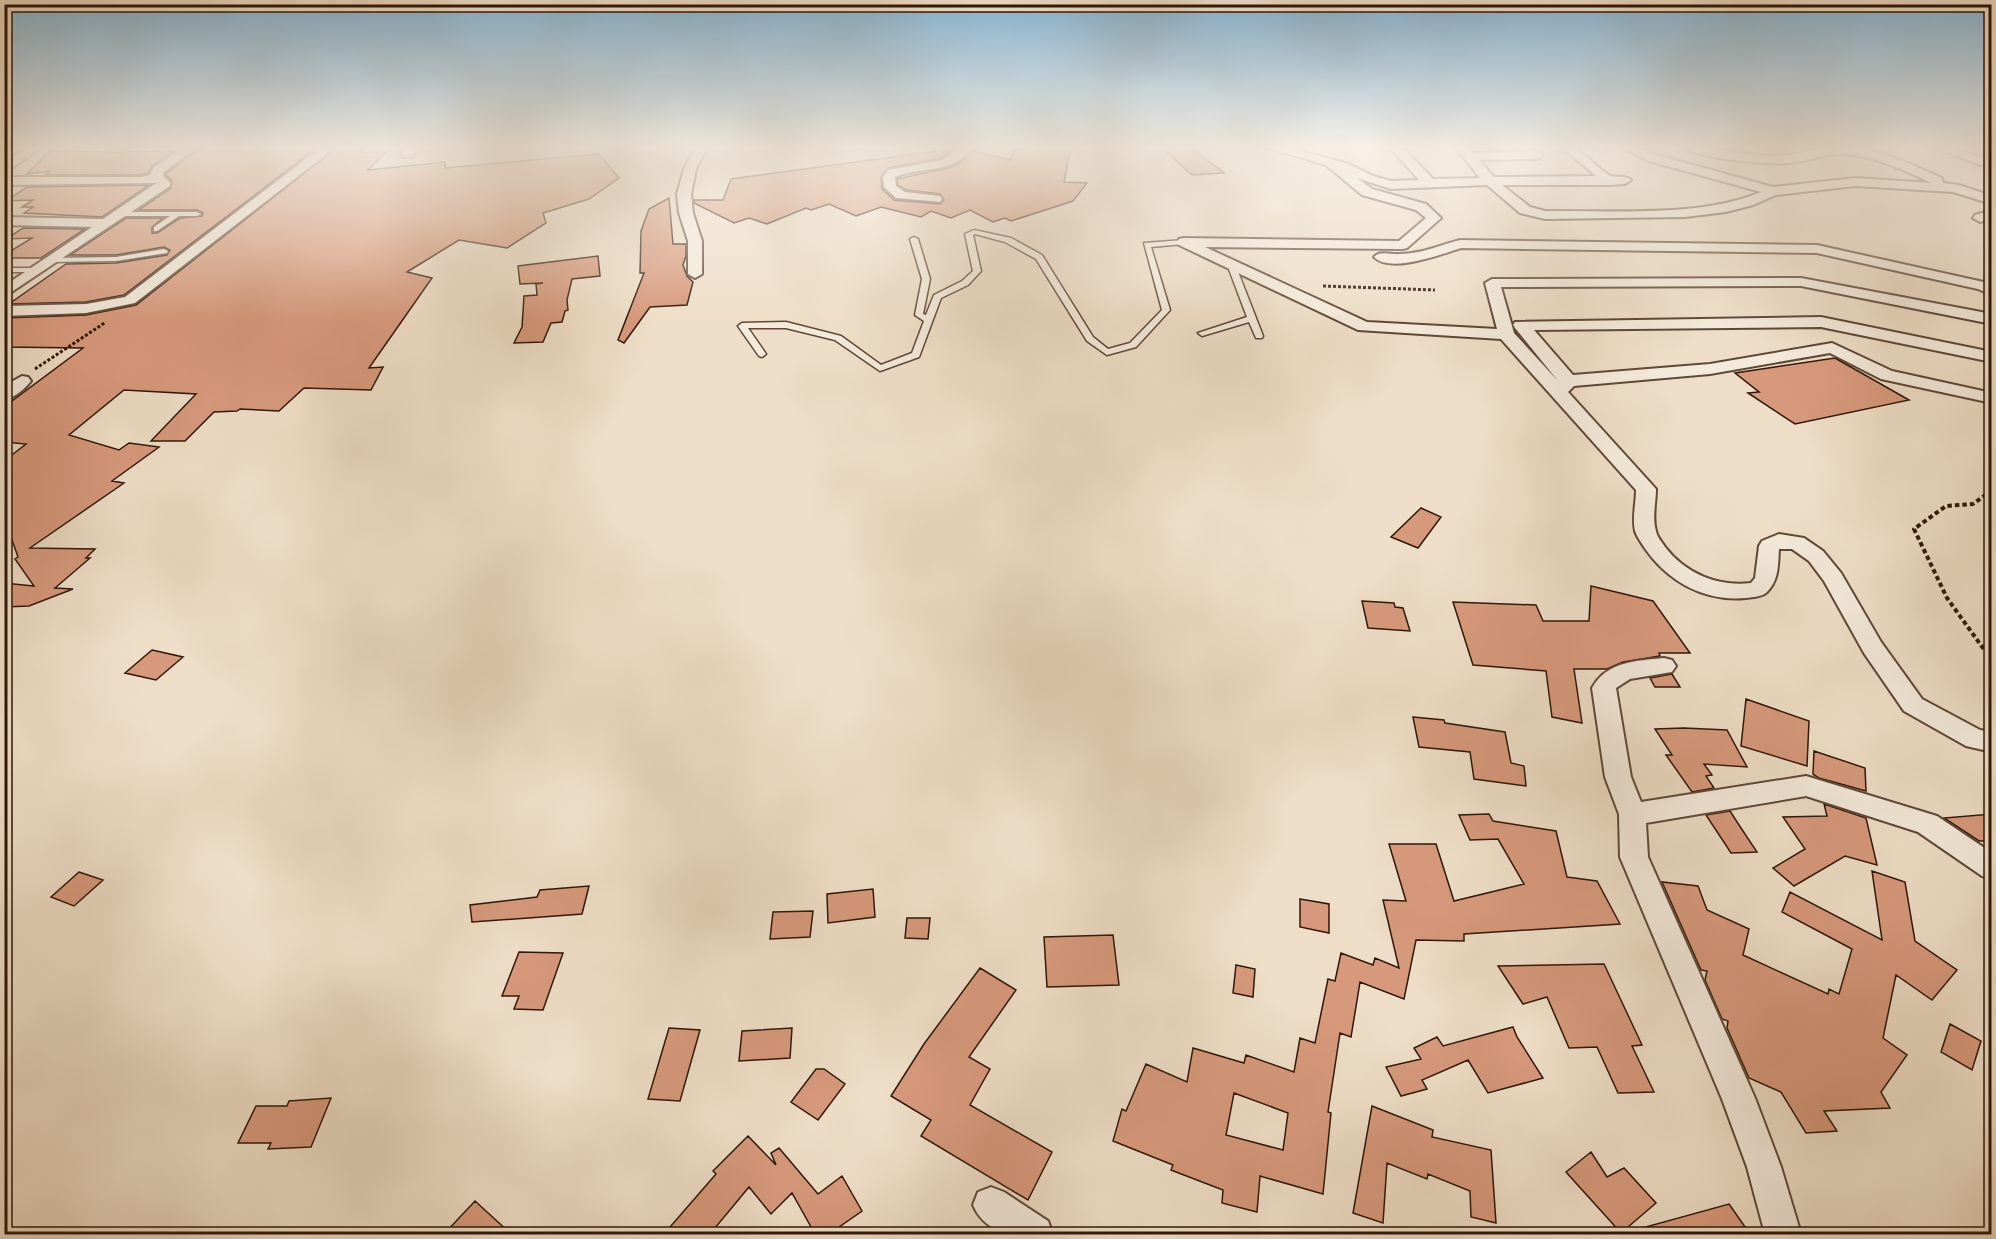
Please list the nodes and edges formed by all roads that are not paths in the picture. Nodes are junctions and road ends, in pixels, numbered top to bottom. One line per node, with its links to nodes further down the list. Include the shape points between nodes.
1 (131, 204): 7 (street)
2 (254, 204): 24 (street, via 138,295 122,303)
3 (685, 204): 21 (street, via 696,240)
4 (1410, 204): 15 (street, via 1434,218 1402,245)
5 (1518, 204): 6 (street, via 1545,215 1685,213)
6 (1741, 204)
7 (118, 214): 8 (lane); 11 (street)
8 (177, 214): 9 (lane); 12 (lane)
9 (197, 214)
10 (4, 221): 11 (street)
11 (104, 223): 17 (street)
12 (157, 229)
13 (914, 239): 27 (lane, via 926,279 919,315)
14 (1184, 242): 15 (street); 18 (street); 27 (lane, via 1147,245 1166,310 1133,345 1107,352 1090,339 1039,257 1008,240 974,232 969,234 977,271 937,297)
15 (1364, 245): 22 (street, via 1371,256 1394,260 1416,258 1460,244 1817,249)
16 (164, 251): 17 (lane, via 116,259)
17 (51, 260): 20 (street)
18 (1231, 264): 25 (lane); 29 (street, via 1364,327)
19 (4, 270): 20 (lane)
20 (37, 270): 23 (street)
21 (695, 274)
22 (1992, 291)
23 (4, 292)
24 (4, 310)
25 (1252, 318): 28 (lane); 30 (lane)
26 (1992, 319): 29 (street, via 1801,282 1492,283)
27 (929, 320): 31 (lane, via 916,355 880,368 838,338 786,325 742,326)
28 (1202, 333)
29 (1506, 334): 34 (street)
30 (1259, 336)
31 (762, 354)
32 (1992, 357): 34 (street, via 1821,322 1521,325)
33 (22, 381): 35 (street)
34 (1563, 386): 36 (street, via 1710,369 1833,348 1887,375); 38 (street, via 1646,489 1645,532 1661,558 1681,575 1727,591 1758,589 1766,579 1769,546 1779,541 1797,543 1816,556 1833,578 1872,647 1912,705 1975,739)
35 (4, 395)
36 (1992, 398)
37 (1664, 666): 39 (street, via 1626,670 1605,684 1618,777)
38 (1992, 742)
39 (1632, 814): 40 (street, via 1806,786 1928,824); 43 (street, via 1634,857 1738,1098)
40 (1992, 868)
41 (991, 1205): 42 (street)
42 (1035, 1234)
43 (1784, 1234)

